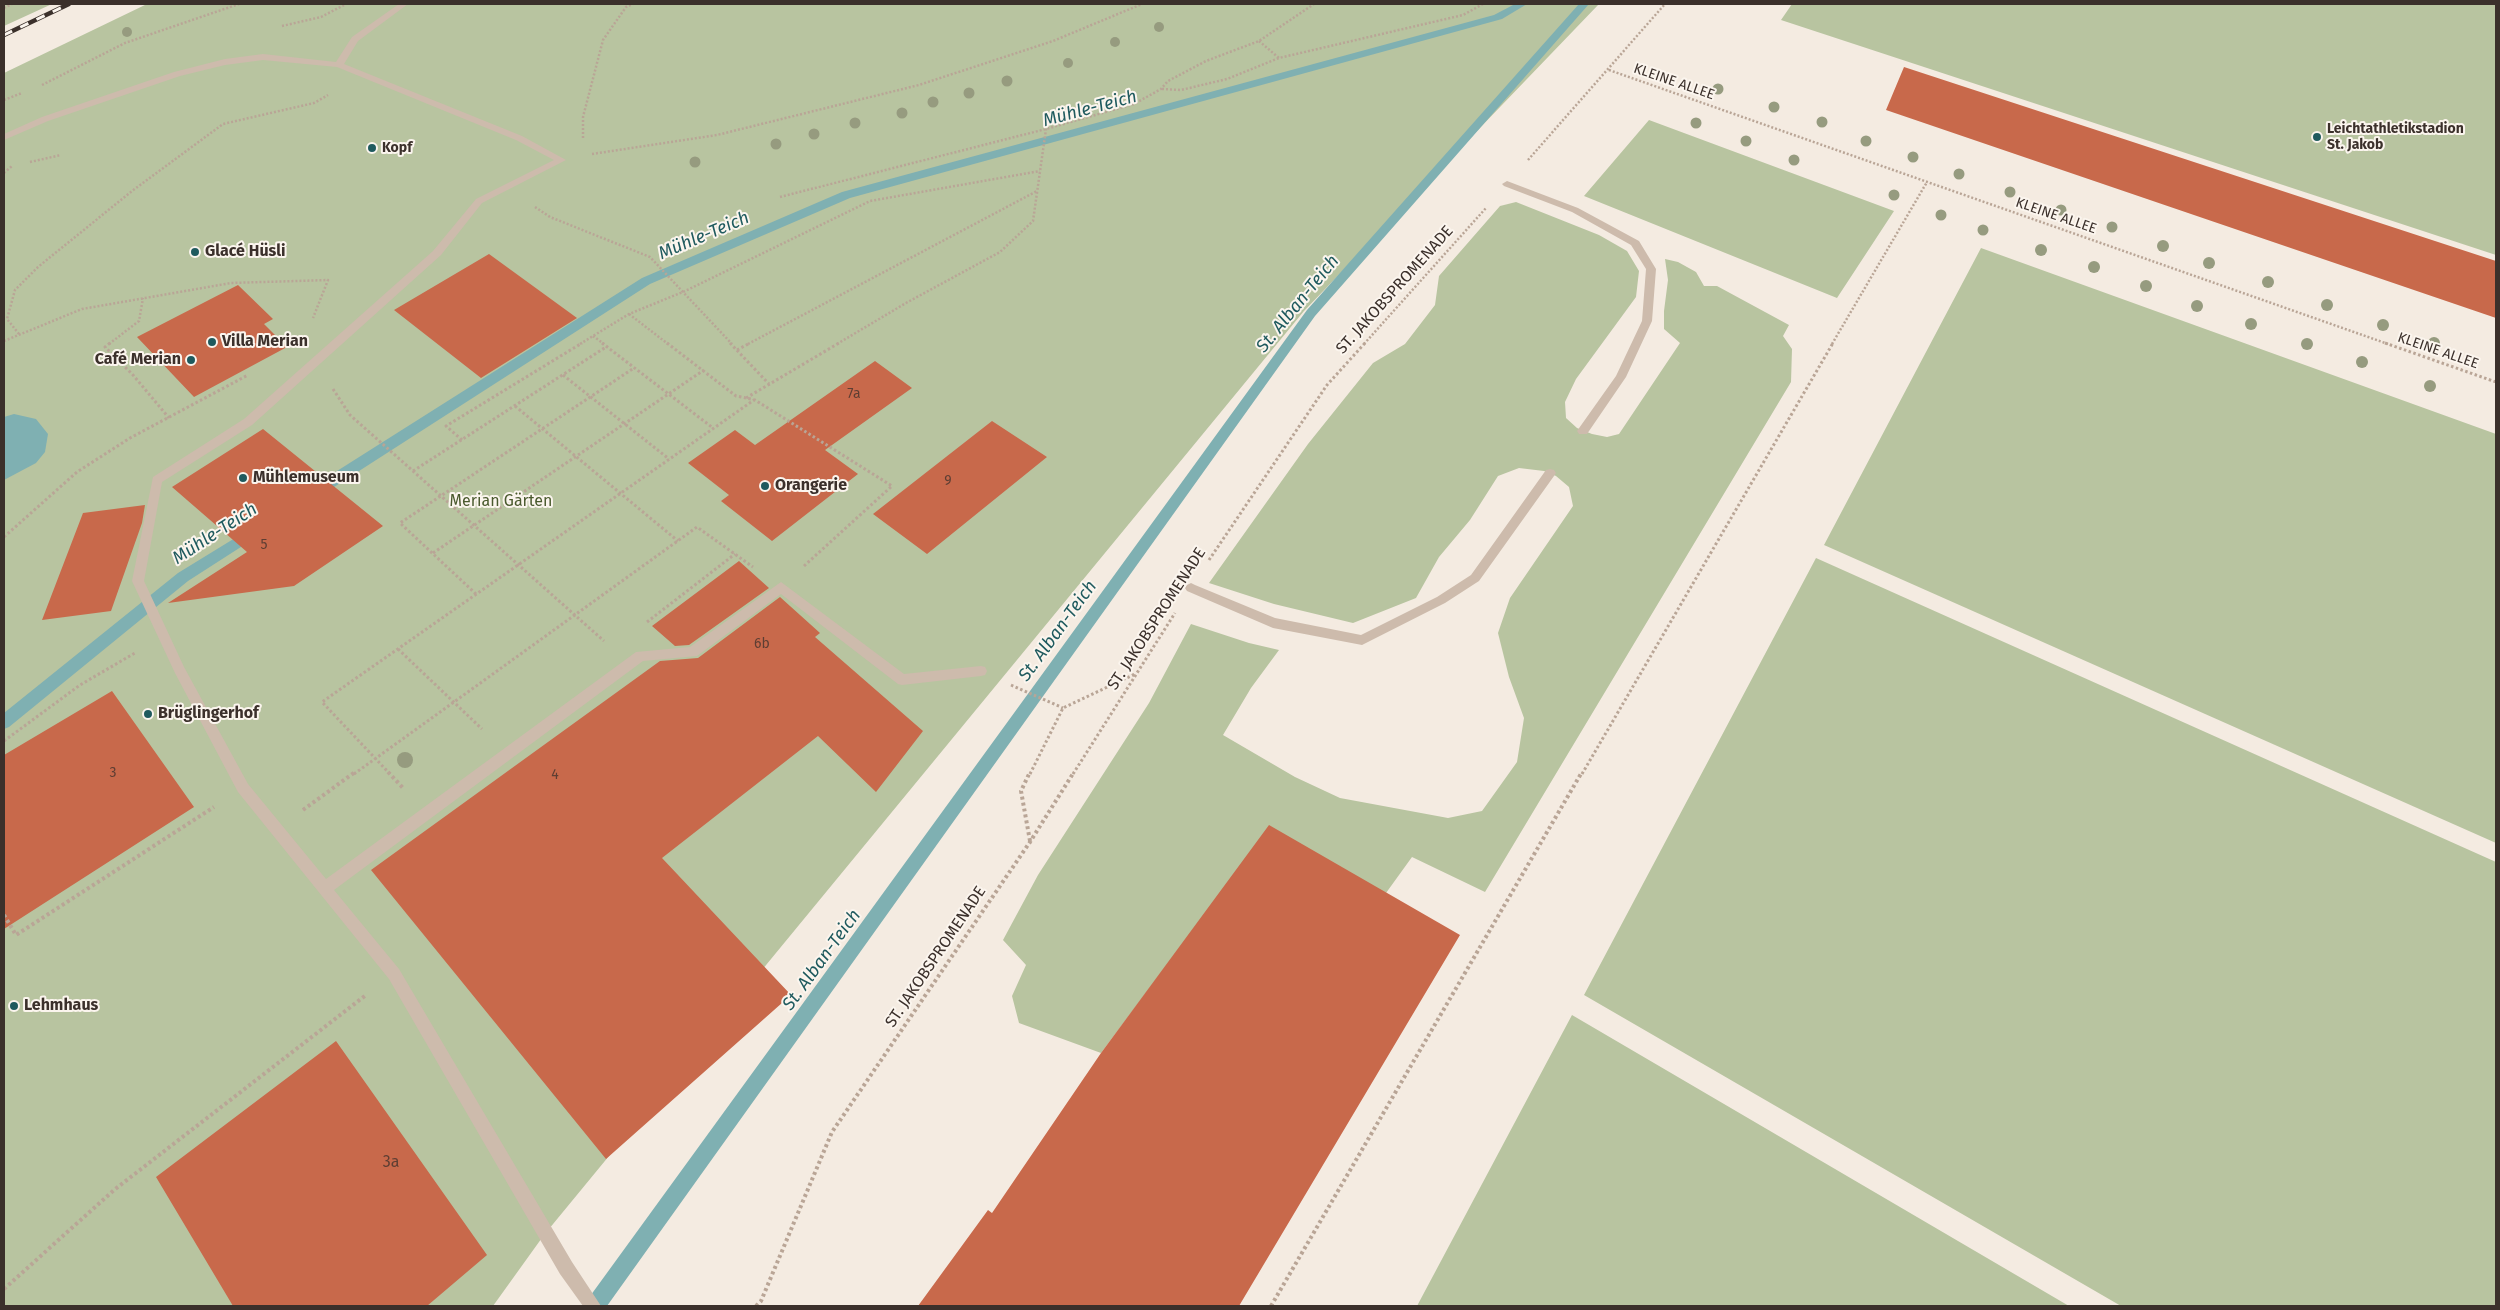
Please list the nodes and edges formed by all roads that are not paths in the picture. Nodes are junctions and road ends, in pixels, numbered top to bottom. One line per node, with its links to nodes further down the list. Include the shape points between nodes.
1 (404, 4): 2 (lane, via 355,39)
2 (339, 65): 3 (lane, via 263,57 225,62 177,74 45,119); 9 (lane, via 519,138 561,160 479,201 437,253 248,422 157,480 138,581 163,636 243,788)
3 (4, 137)
4 (1507, 184): 5 (lane, via 1575,210 1635,243 1651,269 1647,321 1621,377)
5 (1583, 431)
6 (1550, 473): 7 (lane, via 1475,578 1441,600 1362,640 1273,623)
7 (1191, 588)
8 (981, 671): 9 (lane, via 902,680 781,587 694,652 640,656)
9 (324, 889): 10 (lane, via 394,974 566,1268)
10 (593, 1306)

